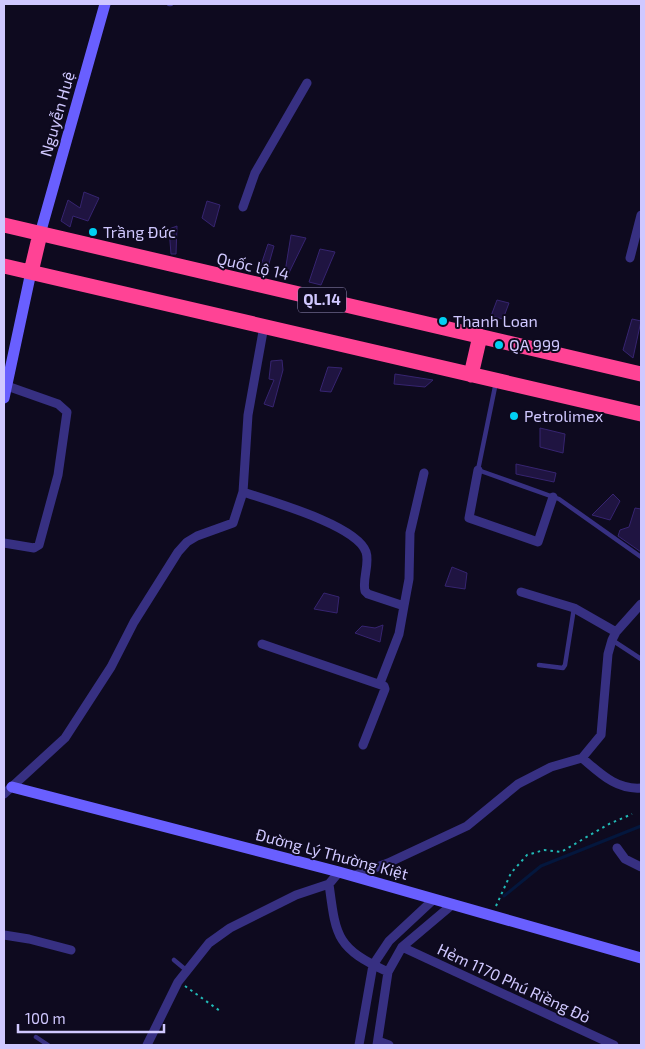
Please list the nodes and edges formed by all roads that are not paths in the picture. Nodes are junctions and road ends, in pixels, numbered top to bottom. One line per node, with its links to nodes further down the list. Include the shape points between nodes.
1 (103, 4): 6 (street, Nguyễn Huệ)
2 (307, 83): 3 (street, via 255,173)
3 (243, 207)
4 (641, 215): 7 (street)
5 (4, 225): 6 (highway, Quốc lộ 14 / QL.14)
6 (40, 234): 9 (highway); 11 (highway, Quốc lộ 14 / QL.14)
7 (630, 258)
8 (4, 266): 9 (highway, QL.14)
9 (31, 272): 10 (highway, QL.14); 15 (street)
10 (264, 326): 13 (highway, QL.14); 20 (street, via 248,415)
11 (480, 336): 12 (highway, Quốc lộ 14 / QL.14); 13 (highway)
12 (641, 374)
13 (471, 375): 14 (highway, QL.14)
14 (496, 381): 17 (highway, QL.14); 18 (lane)
15 (7, 386): 16 (street); 22 (street, via 58,404 67,412 58,476 39,545 34,548)
16 (4, 398)
17 (641, 414)
18 (478, 470): 21 (lane); 21 (street, via 469,518 538,542)
19 (424, 474): 26 (street, via 410,533 410,579)
20 (243, 492): 26 (street, via 331,524 353,536 367,554 364,591); 36 (street, via 233,523 197,536 178,552 65,738)
21 (553, 497): 23 (lane, via 574,508)
22 (4, 543)
23 (641, 557)
24 (521, 592): 27 (street)
25 (641, 604): 28 (street)
26 (404, 606): 32 (street)
27 (574, 608): 28 (street); 31 (lane, via 566,665 563,668)
28 (614, 636): 30 (lane); 34 (street, via 608,654 600,735)
29 (262, 644): 32 (street)
30 (641, 659)
31 (539, 664)
32 (380, 684): 33 (street, via 385,689)
33 (363, 745)
34 (582, 758): 35 (street, via 619,786); 40 (street, via 551,767 518,784 467,826)
35 (641, 788)
36 (7, 789): 39 (street, Đường Lý Thường Kiệt)
37 (617, 848): 38 (street, via 625,859)
38 (641, 867)
39 (339, 872): 40 (street, Đường Lý Thường Kiệt); 41 (street)
40 (353, 876): 42 (street, Đường Lý Thường Kiệt)
41 (329, 884): 49 (street, via 339,938); 50 (street, via 296,895 230,928 209,943)
42 (433, 900): 43 (street, Đường Lý Thường Kiệt); 49 (street, via 389,941)
43 (453, 904): 45 (street); 47 (street, Đường Lý Thường Kiệt)
44 (4, 935): 46 (street, via 29,938)
45 (402, 947): 51 (street); 54 (street, Hẻm 1170 Phú Riềng Đỏ)
46 (71, 950)
47 (641, 958)
48 (174, 960): 50 (lane)
49 (373, 965): 51 (street); 57 (street)
50 (186, 970): 56 (street)
51 (388, 972): 53 (street)
52 (36, 1037): 55 (lane)
53 (378, 1043): 58 (street)
54 (609, 1044)
55 (48, 1045)
56 (147, 1045)
57 (359, 1045)
58 (389, 1045)

